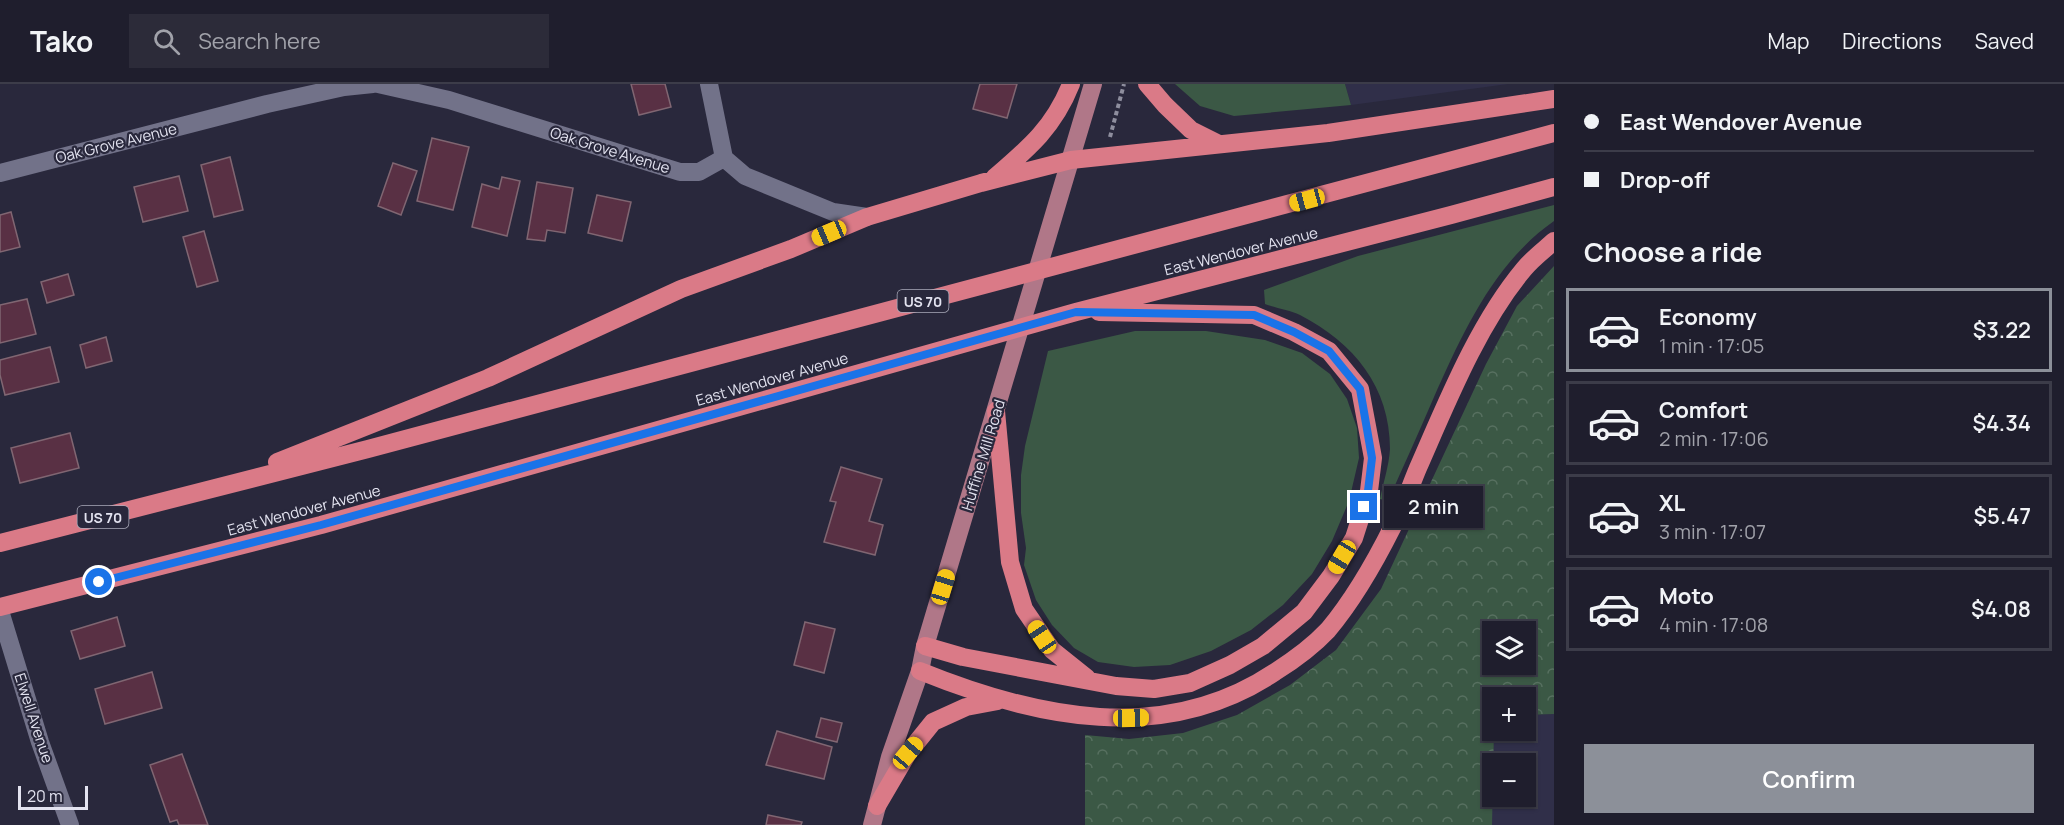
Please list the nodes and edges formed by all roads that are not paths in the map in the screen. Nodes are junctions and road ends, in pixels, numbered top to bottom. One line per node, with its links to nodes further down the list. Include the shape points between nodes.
1 (373, 84): 7 (street, Oak Grove Avenue)
2 (378, 84): 11 (street, Oak Grove Avenue, via 449,100 680,172 699,172)
3 (709, 84): 11 (street)
4 (1071, 84): 14 (highway, via 1063,105 1034,144)
5 (1093, 84): 12 (main road, Huffine Mill Road)
6 (1147, 84): 10 (highway, via 1191,130)
7 (344, 85): 13 (street, Oak Grove Avenue)
8 (1554, 99): 10 (highway, via 1328,133)
9 (1554, 133): 20 (highway, East Wendover Avenue / US 70)
10 (1221, 144): 12 (highway)
11 (724, 158): 16 (street, via 745,176 833,212)
12 (1071, 160): 14 (highway); 19 (main road, Huffine Mill Road)
13 (0, 173)
14 (991, 181): 16 (highway)
15 (1554, 187): 18 (highway, East Wendover Avenue)
16 (867, 217): 20 (highway, via 681,289 488,378)
17 (1554, 241): 26 (highway, via 1525,267 1485,323 1394,526 1356,592 1327,631 1296,658 1254,687 1185,712 1099,718 1040,710)
18 (1076, 312): 22 (highway, East Wendover Avenue, via 321,525); 25 (highway, via 1254,315 1294,332 1329,351 1360,389 1372,458 1368,491 1354,538 1304,612 1263,646 1190,683 1154,689)
19 (996, 411): 23 (main road, Huffine Mill Road); 25 (highway, via 1010,562 1024,609 1052,650)
20 (205, 491): 21 (highway, East Wendover Avenue / US 70)
21 (0, 543)
22 (0, 609): 28 (street, Elwell Avenue)
23 (925, 646): 24 (main road, Huffine Mill Road); 25 (highway)
24 (920, 671): 26 (highway); 27 (main road, Huffine Mill Road)
25 (1090, 681)
26 (1003, 700): 27 (highway, via 966,707 933,722 908,753)
27 (877, 806): 29 (main road, Huffine Mill Road)
28 (70, 825)
29 (872, 825)

